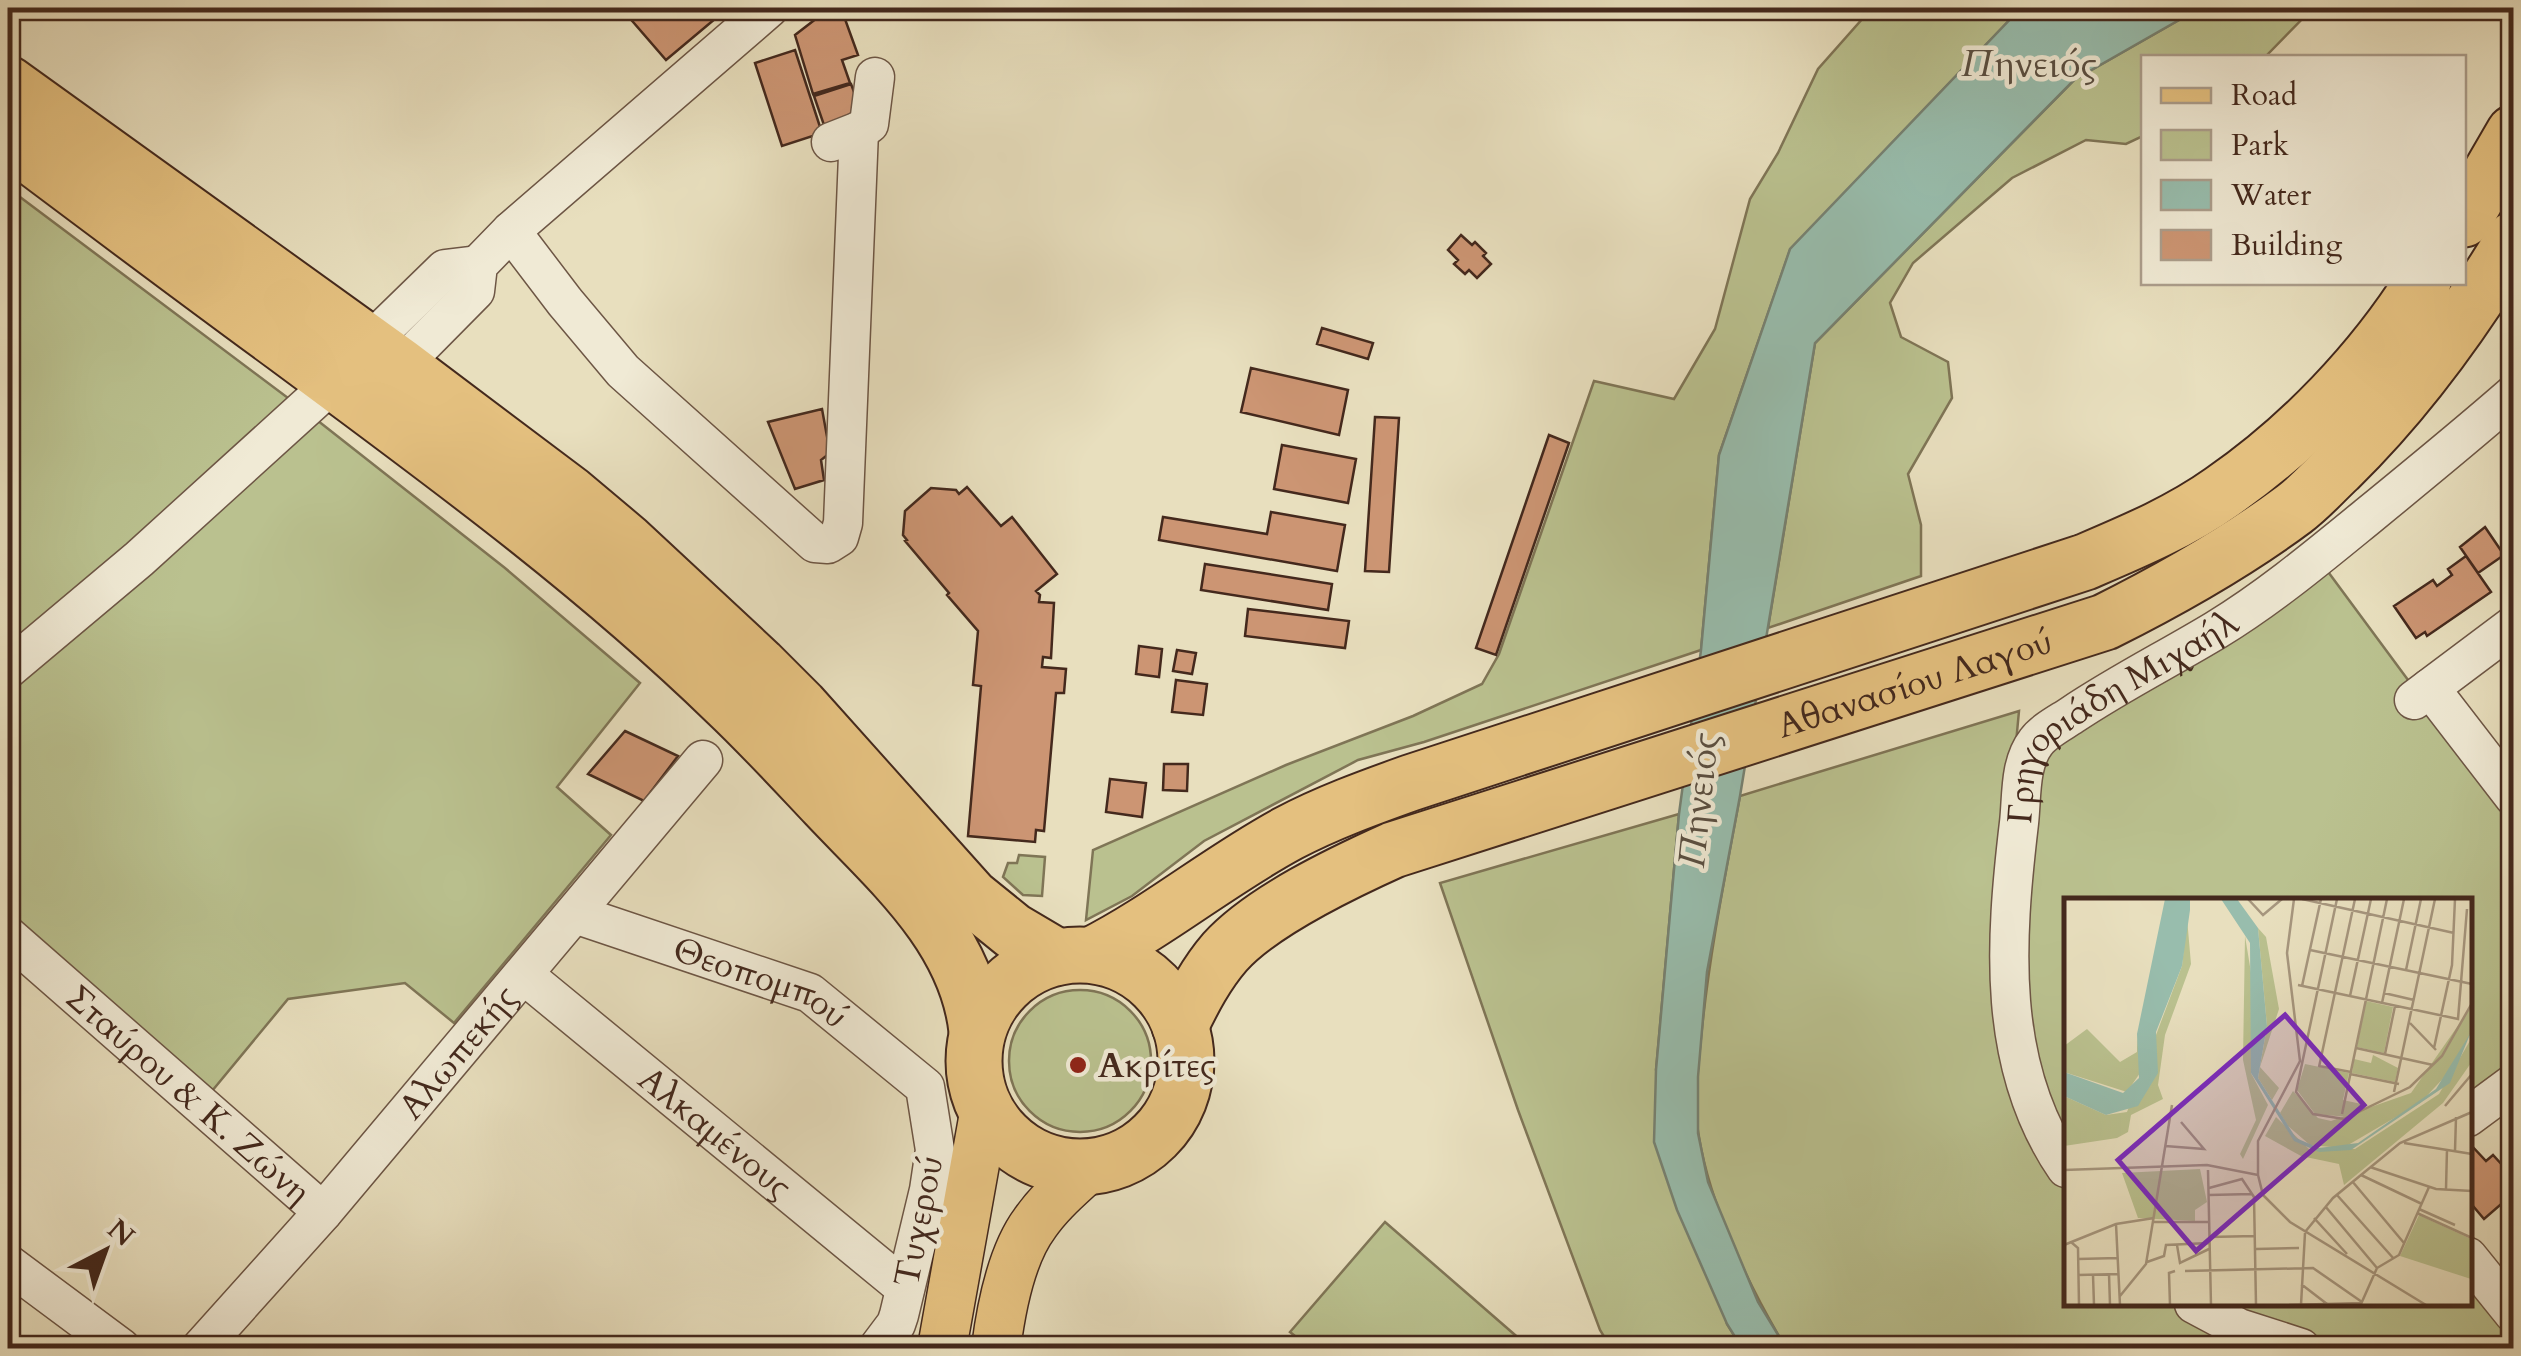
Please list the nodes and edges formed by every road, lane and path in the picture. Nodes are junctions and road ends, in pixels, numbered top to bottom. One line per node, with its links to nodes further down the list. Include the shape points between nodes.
1 (768, 8): 7 (street)
2 (875, 76): 7 (street, via 868,124 845,136 843,523 828,544 815,543 623,371)
3 (8, 84): 10 (highway)
4 (2514, 134): 6 (highway)
5 (8, 139): 10 (highway)
6 (2466, 216)
7 (511, 231): 10 (street, via 478,264 474,290)
8 (2514, 238): 20 (highway, Αθανασίου Λαγού, via 2459,326 2399,403 2298,507 2228,555 2104,622 1393,850 1253,928 1214,966)
9 (2422, 285): 18 (highway, Αθανασίου Λαγού, via 2362,366 2294,434 2221,493 2151,534 2085,562 1350,805 1288,834 1134,932)
10 (367, 373): 13 (street); 18 (highway, via 513,449 627,542 800,706 971,897 1013,931); 21 (highway, via 478,489 726,700 890,872 955,955)
11 (2514, 394): 26 (street, Γρηγοριάδη Μιχαήλ, via 2304,568 2037,740 2026,759 2014,860 2010,1006 2018,1062 2039,1123)
12 (2514, 625): 15 (street, via 2422,694)
13 (8, 668)
14 (703, 760): 16 (street, Αλωπεκής)
15 (2514, 797)
16 (576, 914): 19 (street, Αλωπεκής); 23 (street, Θεοπομπού, via 810,993)
17 (8, 936): 28 (street, Σταύρου & Κ. Ζώνη)
18 (1074, 956): 20 (highway, via 1105,957 1143,975 1172,1006); 21 (highway, via 1035,964 1004,984)
19 (524, 975): 28 (street, Αλωπεκής); 31 (street, Αλκαμένους)
20 (1180, 1026): 27 (highway, via 1186,1074 1169,1120 1133,1153)
21 (977, 1031): 24 (highway, via 974,1070)
22 (2514, 1083): 25 (street)
23 (925, 1087): 31 (street, Τυχερού, via 935,1150)
24 (984, 1108): 27 (highway, via 1026,1152 1046,1162); 37 (main road)
25 (2471, 1115)
26 (2064, 1165)
27 (1089, 1167): 38 (main road, via 1026,1236)
28 (322, 1212): 34 (street, Αλωπεκής)
29 (2471, 1261): 33 (street)
30 (8, 1264): 35 (street)
31 (905, 1288): 36 (street, Τυχερού, via 896,1324)
32 (2198, 1306): 39 (street)
33 (2514, 1314)
34 (211, 1345)
35 (121, 1348)
36 (878, 1348)
37 (942, 1348)
38 (996, 1348)
39 (2300, 1348)

